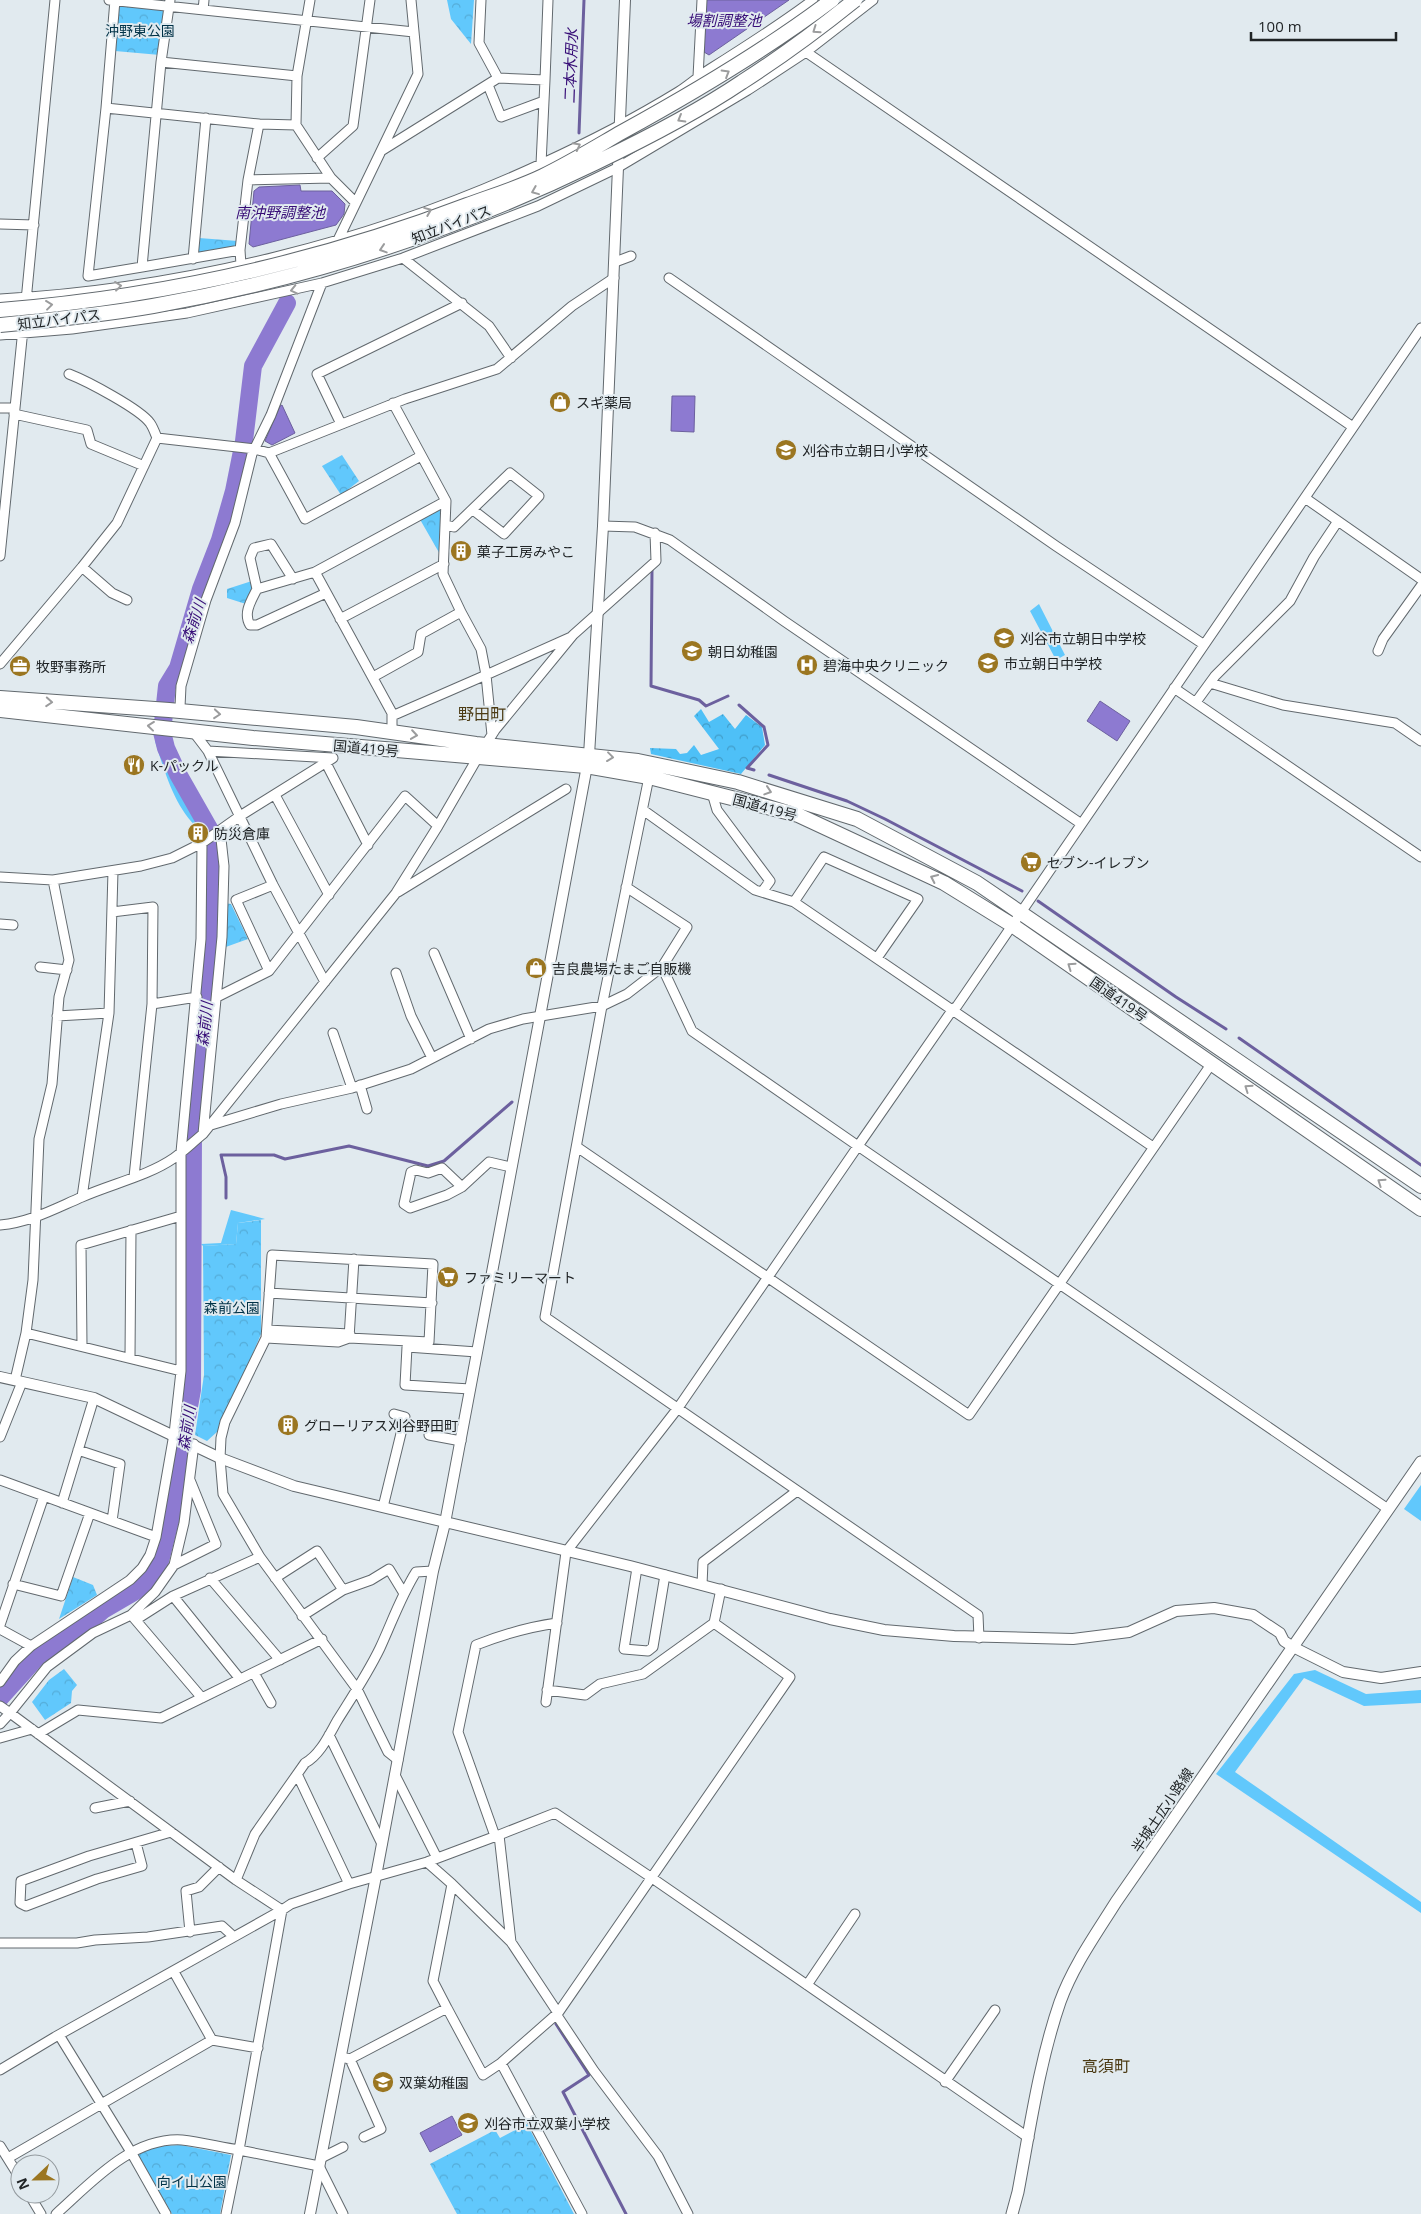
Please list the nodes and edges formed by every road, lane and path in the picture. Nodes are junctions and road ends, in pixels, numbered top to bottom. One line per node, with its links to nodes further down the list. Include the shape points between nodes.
1 (55, 0): 43 (street)
2 (113, 0): 15 (street); 29 (street)
3 (204, 0): 16 (street)
4 (310, 0): 17 (street)
5 (370, 0): 19 (street)
6 (411, 0): 20 (street)
7 (480, 0): 25 (street, via 478,43)
8 (548, 0): 26 (street)
9 (625, 0): 33 (street)
10 (702, 0): 24 (street)
11 (813, 0): 18 (street)
12 (832, 0): 58 (highway, 知立バイパス, one-way to 12, bridge, via 141,292 240,273 334,250 422,222 542,176 729,72)
13 (855, 0): 59 (highway, 知立バイパス, one-way to 59, bridge, via 741,83 647,138 550,185 429,234 337,264 244,287 152,306)
14 (873, 0): 21 (street)
15 (169, 3): 16 (street); 22 (street)
16 (202, 10): 17 (street)
17 (307, 21): 19 (street); 23 (street)
18 (780, 25): 21 (street); 24 (street)
19 (366, 28): 20 (street); 36 (street, via 353,126)
20 (414, 32): 35 (street, via 418,74)
21 (806, 52): 38 (street, via 668,143); 69 (street)
22 (161, 62): 23 (street); 30 (street)
23 (297, 76): 34 (street)
24 (698, 77): 33 (street)
25 (498, 78): 26 (street); 27 (street)
26 (545, 80): 28 (street)
27 (488, 84): 28 (street, via 501,117); 35 (street)
28 (544, 101): 37 (street)
29 (106, 108): 30 (street); 51 (street, via 88,276)
30 (158, 113): 31 (street); 51 (street)
31 (206, 118): 32 (street); 48 (street)
32 (259, 124): 34 (street); 40 (street)
33 (619, 124): 37 (street, one-way to 33); 38 (street)
34 (296, 125): 36 (street)
35 (381, 151): 41 (street)
36 (317, 158): 39 (street)
37 (541, 164): 44 (street, one-way to 37, via 414,217)
38 (617, 168): 47 (street, via 538,206); 49 (street)
39 (331, 178): 40 (street); 41 (street)
40 (248, 180): 45 (street)
41 (355, 202): 44 (street)
42 (0, 224): 43 (street)
43 (34, 225): 55 (street)
44 (338, 240): 50 (street)
45 (240, 250): 48 (street); 50 (street)
46 (631, 256): 49 (street)
47 (404, 258): 54 (street); 57 (street)
48 (192, 259): 51 (street)
49 (615, 262): 52 (street)
50 (241, 265): 55 (street, one-way to 50, via 142,283)
51 (142, 267)
52 (614, 278): 63 (street, via 572,306); 80 (street)
53 (669, 278): 96 (street)
54 (322, 283): 61 (street, one-way to 61, via 187,313); 71 (street, via 271,415)
55 (26, 297): 56 (street); 61 (street)
56 (0, 299)
57 (462, 302): 63 (street, via 489,326); 68 (street, via 317,374)
58 (0, 310)
59 (0, 326)
60 (1421, 328): 69 (street)
61 (22, 333): 62 (street); 67 (street)
62 (0, 335)
63 (511, 358): 65 (street, via 496,369)
64 (69, 374): 70 (street, via 93,384 132,409 150,423)
65 (393, 403): 68 (street); 73 (street)
66 (0, 408): 67 (street)
67 (14, 411): 74 (street, via 87,430 91,444); 82 (street)
68 (341, 424): 72 (street)
69 (1353, 427): 75 (street)
70 (157, 438): 71 (street); 74 (street)
71 (253, 449): 72 (street); 105 (street, via 235,523 206,600)
72 (269, 454): 73 (street, via 305,519)
73 (421, 456): 76 (street)
74 (144, 466): 84 (street, via 117,523)
75 (1305, 498): 78 (street); 96 (street)
76 (446, 501): 79 (street); 85 (street)
77 (473, 510): 77 (street, via 510,473 539,496 504,534); 79 (street, via 454,527)
78 (1338, 520): 87 (street); 101 (street, via 1290,601)
79 (445, 525): 83 (street)
80 (602, 526): 81 (street, via 635,527); 93 (street)
81 (655, 533): 93 (street, via 656,561); 122 (street, via 670,540 784,622)
82 (0, 556)
83 (444, 564): 92 (street, via 444,574); 94 (street)
84 (82, 568): 91 (street, via 112,593); 98 (street)
85 (315, 572): 86 (street); 90 (street)
86 (293, 579): 89 (street); 89 (street, via 271,544 254,548 250,558)
87 (1421, 579)
88 (1421, 586): 97 (street)
89 (257, 589): 90 (street, via 248,605 246,619 250,625 257,625)
90 (326, 593): 94 (street)
91 (127, 600)
92 (461, 612): 99 (street, via 481,649); 100 (street, via 421,634 418,652)
93 (597, 616): 95 (street); 114 (street)
94 (340, 619): 100 (street)
95 (573, 635): 99 (street); 110 (street)
96 (1203, 644): 102 (street)
97 (1378, 651)
98 (0, 664)
99 (486, 675): 107 (street); 110 (street)
100 (373, 677): 107 (street)
101 (1210, 683): 104 (street); 111 (street, via 1283,705 1395,723)
102 (1174, 688): 104 (street); 122 (street)
103 (0, 698): 105 (highway, 国道419号, one-way to 105)
104 (1196, 702): 127 (street)
105 (174, 708): 109 (highway, 国道419号, one-way to 109)
106 (0, 710): 108 (highway, 国道419号, one-way to 106)
107 (392, 716): 109 (street)
108 (192, 730): 112 (street); 113 (highway, 国道419号)
109 (392, 732): 110 (highway, 国道419号, one-way to 110)
110 (489, 740): 114 (highway, 国道419号)
111 (1421, 741)
112 (208, 751): 115 (street, via 333,758); 121 (street)
113 (478, 757): 114 (highway, 国道419号); 123 (street)
114 (588, 760): 116 (highway, 国道419号); 137 (highway, 国道419号, one-way to 137, via 638,761 738,782 857,819 977,882); 158 (street)
115 (326, 763): 119 (street); 126 (street)
116 (650, 777): 118 (highway, 国道419号); 120 (street)
117 (566, 789): 134 (street)
118 (712, 793): 133 (street, via 717,810 770,881); 141 (highway, 国道419号, one-way to 118, via 944,882 798,814)
119 (274, 795): 121 (street); 135 (street)
120 (643, 810): 132 (street); 133 (street)
121 (240, 816): 124 (street); 131 (street)
122 (1080, 823): 137 (street)
123 (438, 826): 126 (street, via 405,796); 134 (street)
124 (220, 830): 125 (street); 152 (street, via 224,875)
125 (202, 843): 128 (street, via 172,858); 151 (street)
126 (368, 845): 135 (street)
127 (1421, 857)
128 (113, 871): 130 (street); 138 (street)
129 (0, 877): 130 (street)
130 (53, 880): 147 (street, via 69,960)
131 (273, 885): 142 (street); 148 (street, via 236,900)
132 (626, 887): 146 (street, via 687,927); 154 (street)
133 (762, 892): 136 (street)
134 (396, 893): 150 (street)
135 (329, 895): 142 (street)
136 (794, 902): 144 (street); 144 (street, via 824,857 918,899)
137 (1021, 911): 141 (street); 173 (highway, 国道419号)
138 (112, 912): 153 (street, via 153,907); 156 (street)
139 (0, 924): 140 (street)
140 (13, 925)
141 (1012, 925): 155 (street); 162 (highway, 国道419号, one-way to 141)
142 (299, 934): 148 (street); 150 (street)
143 (434, 953): 160 (street)
144 (877, 958): 155 (street)
145 (40, 967): 147 (street)
146 (662, 967): 154 (street, via 627,994); 168 (street, via 692,1031)
147 (67, 970): 157 (street)
148 (269, 971): 152 (street)
149 (396, 973): 161 (street, via 411,1016)
150 (325, 982): 165 (street)
151 (197, 997): 153 (street); 170 (street)
152 (217, 997): 166 (street)
153 (152, 1004): 172 (street)
154 (602, 1006): 158 (street); 167 (street)
155 (953, 1009): 168 (street); 169 (street)
156 (109, 1013): 157 (street); 175 (street)
157 (57, 1016): 178 (street, via 52,1084 39,1139)
158 (540, 1016): 160 (street, via 489,1029); 171 (street)
159 (333, 1032): 163 (street)
160 (471, 1039): 161 (street)
161 (432, 1058): 163 (street, via 411,1069)
162 (1212, 1063): 169 (street); 176 (highway, 国道419号, one-way to 162)
163 (356, 1087): 164 (street); 165 (street, via 281,1104)
164 (367, 1109)
165 (211, 1125): 166 (street)
166 (203, 1134): 170 (street)
167 (577, 1146): 182 (street); 198 (street, via 545,1317)
168 (858, 1146): 182 (street); 183 (street)
169 (1153, 1147): 183 (street)
170 (181, 1152): 172 (street); 177 (street)
171 (511, 1167): 174 (street, via 490,1162); 191 (street)
172 (134, 1177): 175 (street)
173 (1421, 1186)
174 (462, 1187): 174 (street, via 410,1208 404,1204 411,1172 416,1170 428,1173 442,1168)
175 (82, 1197): 178 (street)
176 (1421, 1209)
177 (181, 1216): 180 (street); 193 (street)
178 (36, 1218): 179 (street); 187 (street)
179 (0, 1225)
180 (131, 1230): 190 (street, via 81,1245); 192 (street)
181 (354, 1260): 184 (street, via 272,1255); 185 (street); 186 (street, via 433,1264)
182 (768, 1277): 183 (street, via 969,1415); 198 (street)
183 (1060, 1285): 214 (street)
184 (269, 1294): 185 (street); 188 (street)
185 (351, 1299): 186 (street); 189 (street)
186 (432, 1303): 189 (street, via 429,1342)
187 (26, 1333): 190 (street); 195 (street)
188 (267, 1334): 189 (street, via 338,1342); 206 (street, via 225,1422)
189 (349, 1336)
190 (82, 1346): 192 (street)
191 (477, 1352): 196 (street); 196 (street, via 407,1347 405,1385)
192 (130, 1358): 193 (street)
193 (181, 1371): 201 (street)
194 (0, 1377): 195 (street)
195 (19, 1381): 197 (street); 200 (street)
196 (470, 1389): 203 (street)
197 (94, 1398): 201 (street); 205 (street)
198 (678, 1408): 210 (street); 219 (street)
199 (394, 1414): 213 (street, via 405,1417)
200 (1, 1430)
201 (174, 1434): 204 (street); 218 (street)
202 (429, 1435): 203 (street)
203 (461, 1441): 217 (street)
204 (194, 1444): 206 (street); 209 (street)
205 (78, 1450): 212 (street); 216 (street, via 120,1464)
206 (220, 1458): 213 (street, via 294,1486); 220 (street, via 223,1494)
207 (1421, 1462): 214 (main road, 半城土広小路線)
208 (0, 1480): 211 (street)
209 (190, 1480): 221 (street); 221 (street, via 216,1544)
210 (797, 1492): 228 (street, via 703,1562); 239 (street, via 978,1616)
211 (44, 1496): 212 (street); 227 (street)
212 (62, 1503): 215 (street)
213 (383, 1507): 217 (street)
214 (1388, 1509): 242 (main road, 半城土広小路線)
215 (90, 1513): 216 (street); 227 (street, via 61,1596)
216 (112, 1521): 218 (street)
217 (445, 1523): 219 (street); 223 (street)
218 (156, 1537): 241 (street, via 142,1568 130,1580)
219 (566, 1552): 222 (street); 235 (street)
220 (260, 1557): 225 (street); 226 (street)
221 (174, 1565): 234 (street)
222 (637, 1568): 224 (street); 224 (street, via 624,1649 648,1651 653,1647)
223 (433, 1571): 231 (street, via 416,1572); 259 (street)
224 (665, 1575): 228 (street)
225 (210, 1578): 232 (street); 243 (street)
226 (275, 1578): 230 (street, via 317,1551); 233 (street)
227 (14, 1584): 237 (street)
228 (702, 1585): 229 (street)
229 (721, 1589): 236 (street); 239 (street, via 830,1619 884,1630)
230 (343, 1590): 231 (street, via 371,1580 389,1569); 233 (street)
231 (403, 1592): 248 (street, via 380,1649)
232 (173, 1596): 234 (street); 246 (street)
233 (302, 1616): 240 (street)
234 (134, 1617): 250 (street); 254 (street, via 94,1633 47,1667)
235 (558, 1623): 249 (street); 265 (street, via 514,1630 476,1645 458,1732)
236 (714, 1623): 249 (street, via 642,1674 600,1684 585,1695); 272 (street, via 790,1677)
237 (0, 1624)
238 (0, 1629): 241 (street)
239 (979, 1638): 242 (street, via 1073,1639 1103,1636 1140,1628 1176,1611 1214,1608 1253,1615 1280,1633 1284,1641)
240 (322, 1639): 243 (street); 248 (street)
241 (31, 1646): 247 (street)
242 (1293, 1647): 244 (street, via 1343,1672 1381,1678); 296 (main road, 半城土広小路線, via 1116,1902 1079,1961 1061,2000 1047,2047)
243 (280, 1660): 245 (street)
244 (1421, 1672)
245 (254, 1673): 246 (street); 252 (street)
246 (240, 1679): 250 (street)
247 (0, 1682)
248 (357, 1689): 257 (street); 259 (street, via 388,1752)
249 (547, 1690): 251 (street)
250 (202, 1698): 256 (street, via 161,1718 78,1710)
251 (546, 1702)
252 (271, 1703)
253 (0, 1706): 254 (street)
254 (10, 1713): 255 (street); 256 (street)
255 (0, 1724)
256 (35, 1731): 258 (street); 262 (street)
257 (329, 1736): 261 (street); 267 (street)
258 (0, 1738)
259 (398, 1760): 260 (street)
260 (395, 1775): 267 (street); 268 (street)
261 (298, 1776): 273 (street, via 255,1834); 274 (street)
262 (130, 1801): 263 (street); 264 (street)
263 (95, 1808)
264 (171, 1832): 266 (street); 270 (street)
265 (497, 1835): 268 (street); 272 (street, via 555,1814); 281 (street)
266 (136, 1843): 266 (street, via 20,1881 20,1903 26,1906 142,1866)
267 (382, 1844): 271 (street)
268 (437, 1858): 269 (street)
269 (428, 1862): 271 (street); 275 (street)
270 (219, 1867): 273 (street); 278 (street, via 199,1887 186,1891)
271 (376, 1876): 274 (street); 290 (street)
272 (652, 1878): 283 (street); 286 (street)
273 (236, 1880): 276 (street)
274 (350, 1884): 276 (street, via 290,1904)
275 (452, 1884): 281 (street); 284 (street, via 433,1981)
276 (282, 1910): 279 (street); 289 (street)
277 (855, 1914): 283 (street)
278 (190, 1932): 279 (street, via 222,1926); 280 (street, via 77,1943)
279 (233, 1936): 282 (street)
280 (0, 1942)
281 (511, 1942): 286 (street)
282 (174, 1972): 287 (street); 288 (street)
283 (807, 1985): 293 (street)
284 (447, 2008): 290 (street); 291 (street, via 483,2075)
285 (995, 2010): 293 (street)
286 (557, 2013): 291 (street); 310 (street, via 594,2071 658,2156)
287 (59, 2035): 292 (street); 294 (street)
288 (212, 2040): 289 (street); 294 (street)
289 (258, 2048): 299 (street)
290 (345, 2058): 295 (street, via 381,2129); 303 (street)
291 (500, 2063): 309 (street)
292 (0, 2070)
293 (945, 2082): 296 (street)
294 (100, 2104): 300 (street); 301 (street)
295 (364, 2137)
296 (1028, 2138): 311 (main road, 半城土広小路線)
297 (0, 2146): 301 (street)
298 (343, 2147): 303 (street)
299 (238, 2150): 300 (street, via 180,2140 158,2142); 303 (street); 306 (street)
300 (131, 2152): 304 (street); 305 (street)
301 (8, 2158): 302 (street)
302 (10, 2161)
303 (320, 2162): 307 (street); 308 (street)
304 (56, 2214)
305 (166, 2214)
306 (226, 2214)
307 (310, 2214)
308 (343, 2214)
309 (582, 2214)
310 (688, 2214)
311 (1012, 2214)

